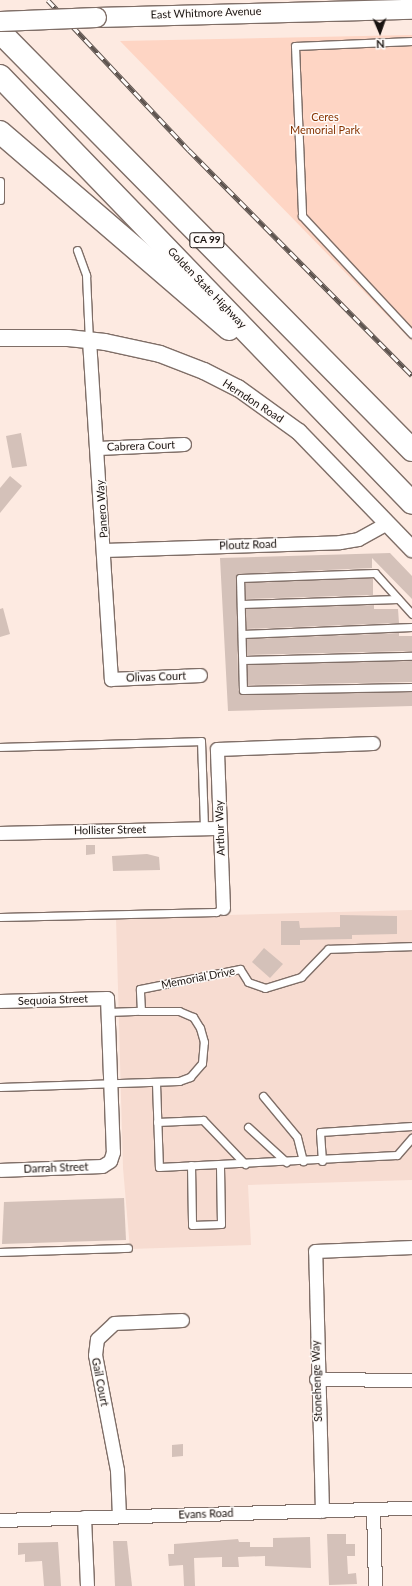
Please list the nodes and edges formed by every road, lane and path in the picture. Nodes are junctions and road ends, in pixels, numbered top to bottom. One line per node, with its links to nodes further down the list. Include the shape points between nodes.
1 (358, 4): 2 (main road, East Whitmore Avenue); 3 (main road, East Whitmore Avenue, bridge)
2 (412, 9)
3 (0, 21)
4 (0, 32): 18 (highway, CA 99)
5 (412, 41): 12 (lane, via 295,46 302,216)
6 (0, 76): 15 (highway, Golden State Highway / CA 99)
7 (0, 132): 15 (highway)
8 (0, 181): 9 (lane)
9 (0, 200)
10 (77, 250): 14 (lane, via 86,275)
11 (0, 333): 13 (lane)
12 (412, 334)
13 (0, 338): 14 (street, Herndon Road)
14 (89, 340): 17 (street, Panero Way); 20 (street, Herndon Road, via 160,354 238,388 299,432)
15 (321, 408): 19 (highway, Golden State Highway / CA 99)
16 (184, 444): 17 (street, Cabrera Court)
17 (98, 448): 22 (street, Panero Way)
18 (412, 450)
19 (412, 503)
20 (387, 523): 21 (street, Herndon Road); 22 (street, Ploutz Road, via 358,539 340,542)
21 (412, 549)
22 (104, 550): 31 (street, Panero Way)
23 (398, 599): 24 (lane); 24 (lane, via 376,573 240,578); 25 (lane)
24 (241, 604): 27 (lane)
25 (412, 614)
26 (412, 627): 27 (lane)
27 (242, 634): 29 (lane)
28 (412, 656): 29 (lane)
29 (243, 660): 32 (lane, via 244,690)
30 (200, 675): 31 (street, Olivas Court)
31 (111, 679)
32 (412, 687)
33 (373, 744): 36 (street, Arthur Way, via 217,749)
34 (0, 747): 35 (lane, via 201,741)
35 (204, 828): 36 (street, Hollister Street); 37 (street, Hollister Street)
36 (220, 828): 38 (street, Arthur Way)
37 (0, 833)
38 (223, 908): 39 (lane, via 216,912)
39 (0, 917)
40 (412, 946): 42 (lane, Memorial Drive, via 328,949 301,977 264,988 248,982 240,969 140,989)
41 (0, 1001): 43 (street, Sequoia Street, via 106,998)
42 (141, 1011): 43 (lane); 44 (lane, via 179,1011 193,1017 204,1042 202,1063 190,1077)
43 (107, 1012): 45 (street)
44 (156, 1083): 45 (lane); 48 (lane)
45 (110, 1086): 46 (lane); 58 (street, Darrah Street, via 113,1152 110,1161 102,1166)
46 (0, 1087)
47 (263, 1096): 52 (lane, via 297,1137)
48 (157, 1122): 56 (lane, via 203,1120); 57 (lane, via 159,1167)
49 (412, 1126): 53 (lane, via 320,1132)
50 (248, 1127): 54 (lane)
51 (412, 1138): 53 (lane, via 397,1155)
52 (303, 1161): 53 (lane); 54 (lane)
53 (322, 1161)
54 (286, 1162): 56 (lane)
55 (220, 1164): 56 (lane); 57 (lane); 57 (lane, via 221,1224 192,1225)
56 (245, 1164)
57 (191, 1165)
58 (0, 1170)
59 (128, 1248): 61 (lane)
60 (412, 1248): 63 (street, Stonehenge Way, via 315,1251)
61 (0, 1252)
62 (182, 1320): 68 (street, Gail Court, via 114,1323 96,1339 95,1355 117,1470)
63 (316, 1379): 64 (street); 67 (street, Stonehenge Way)
64 (412, 1380)
65 (412, 1508): 66 (street, Evans Road)
66 (373, 1510): 67 (street, Evans Road); 72 (street)
67 (322, 1511): 68 (street, Evans Road)
68 (119, 1516): 69 (street, Evans Road)
69 (84, 1517): 70 (street, Evans Road); 71 (street)
70 (0, 1520)
71 (87, 1586)
72 (375, 1586)

